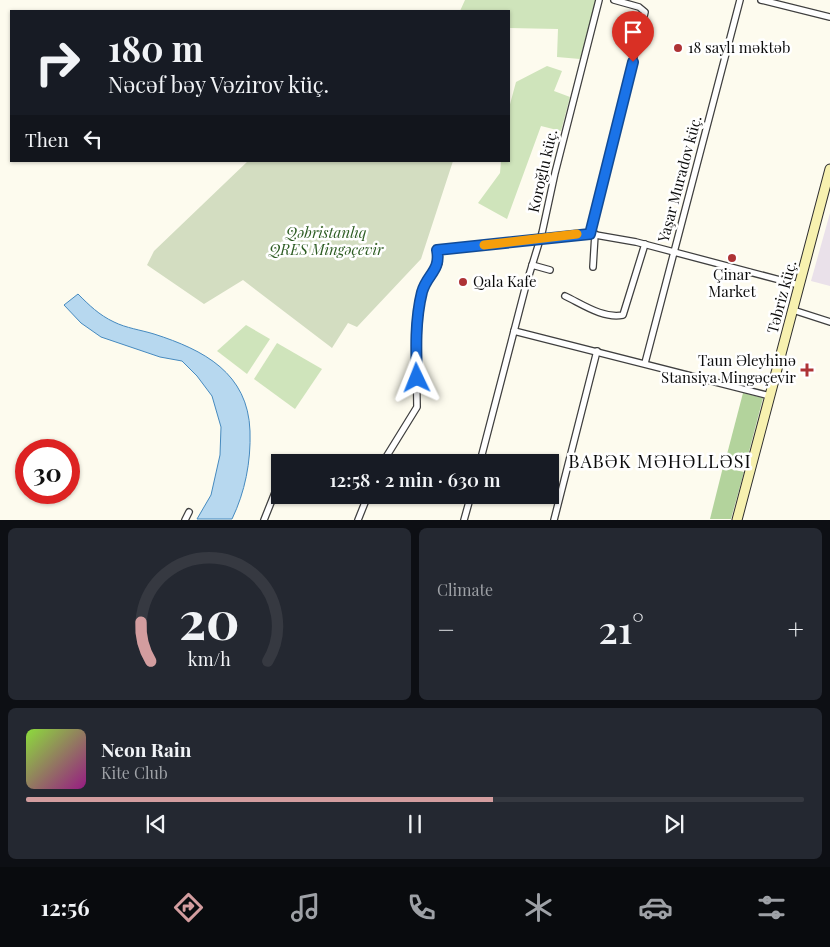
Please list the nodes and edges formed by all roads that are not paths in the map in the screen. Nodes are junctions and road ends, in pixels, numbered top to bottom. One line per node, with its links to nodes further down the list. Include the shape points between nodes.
1 (599, 0): 8 (street, Koroğlu küç.)
2 (614, 0): 7 (street, via 645,12)
3 (740, 0): 10 (street, Yaşar Muradov küç.)
4 (761, 0): 5 (street)
5 (830, 17)
6 (830, 169): 14 (main road, Təbriz küç.)
7 (593, 234): 8 (street); 9 (street); 12 (street)
8 (540, 240): 11 (street, Koroğlu küç.); 22 (street, via 437,250 438,263 426,283 416,340 417,407)
9 (645, 244): 10 (street); 15 (street, via 623,315 601,313)
10 (674, 253): 14 (street); 20 (street, Yaşar Muradov küç.)
11 (532, 265): 13 (street); 18 (street, Koroğlu küç.)
12 (593, 267)
13 (550, 270)
14 (799, 285): 16 (main road, Təbriz küç.)
15 (565, 296)
16 (793, 310): 17 (street); 21 (main road, Təbriz küç.)
17 (830, 322)
18 (514, 331): 19 (street); 23 (street, Koroğlu küç.)
19 (597, 351): 20 (street); 32 (street)
20 (645, 363): 21 (street)
21 (770, 396): 33 (main road, Təbriz küç.)
22 (388, 454)
23 (482, 454)
24 (271, 502): 29 (street)
25 (364, 504): 30 (street)
26 (468, 504): 31 (street)
27 (190, 512): 28 (street)
28 (185, 520)
29 (264, 520)
30 (358, 520)
31 (464, 520)
32 (554, 520)
33 (737, 520)

